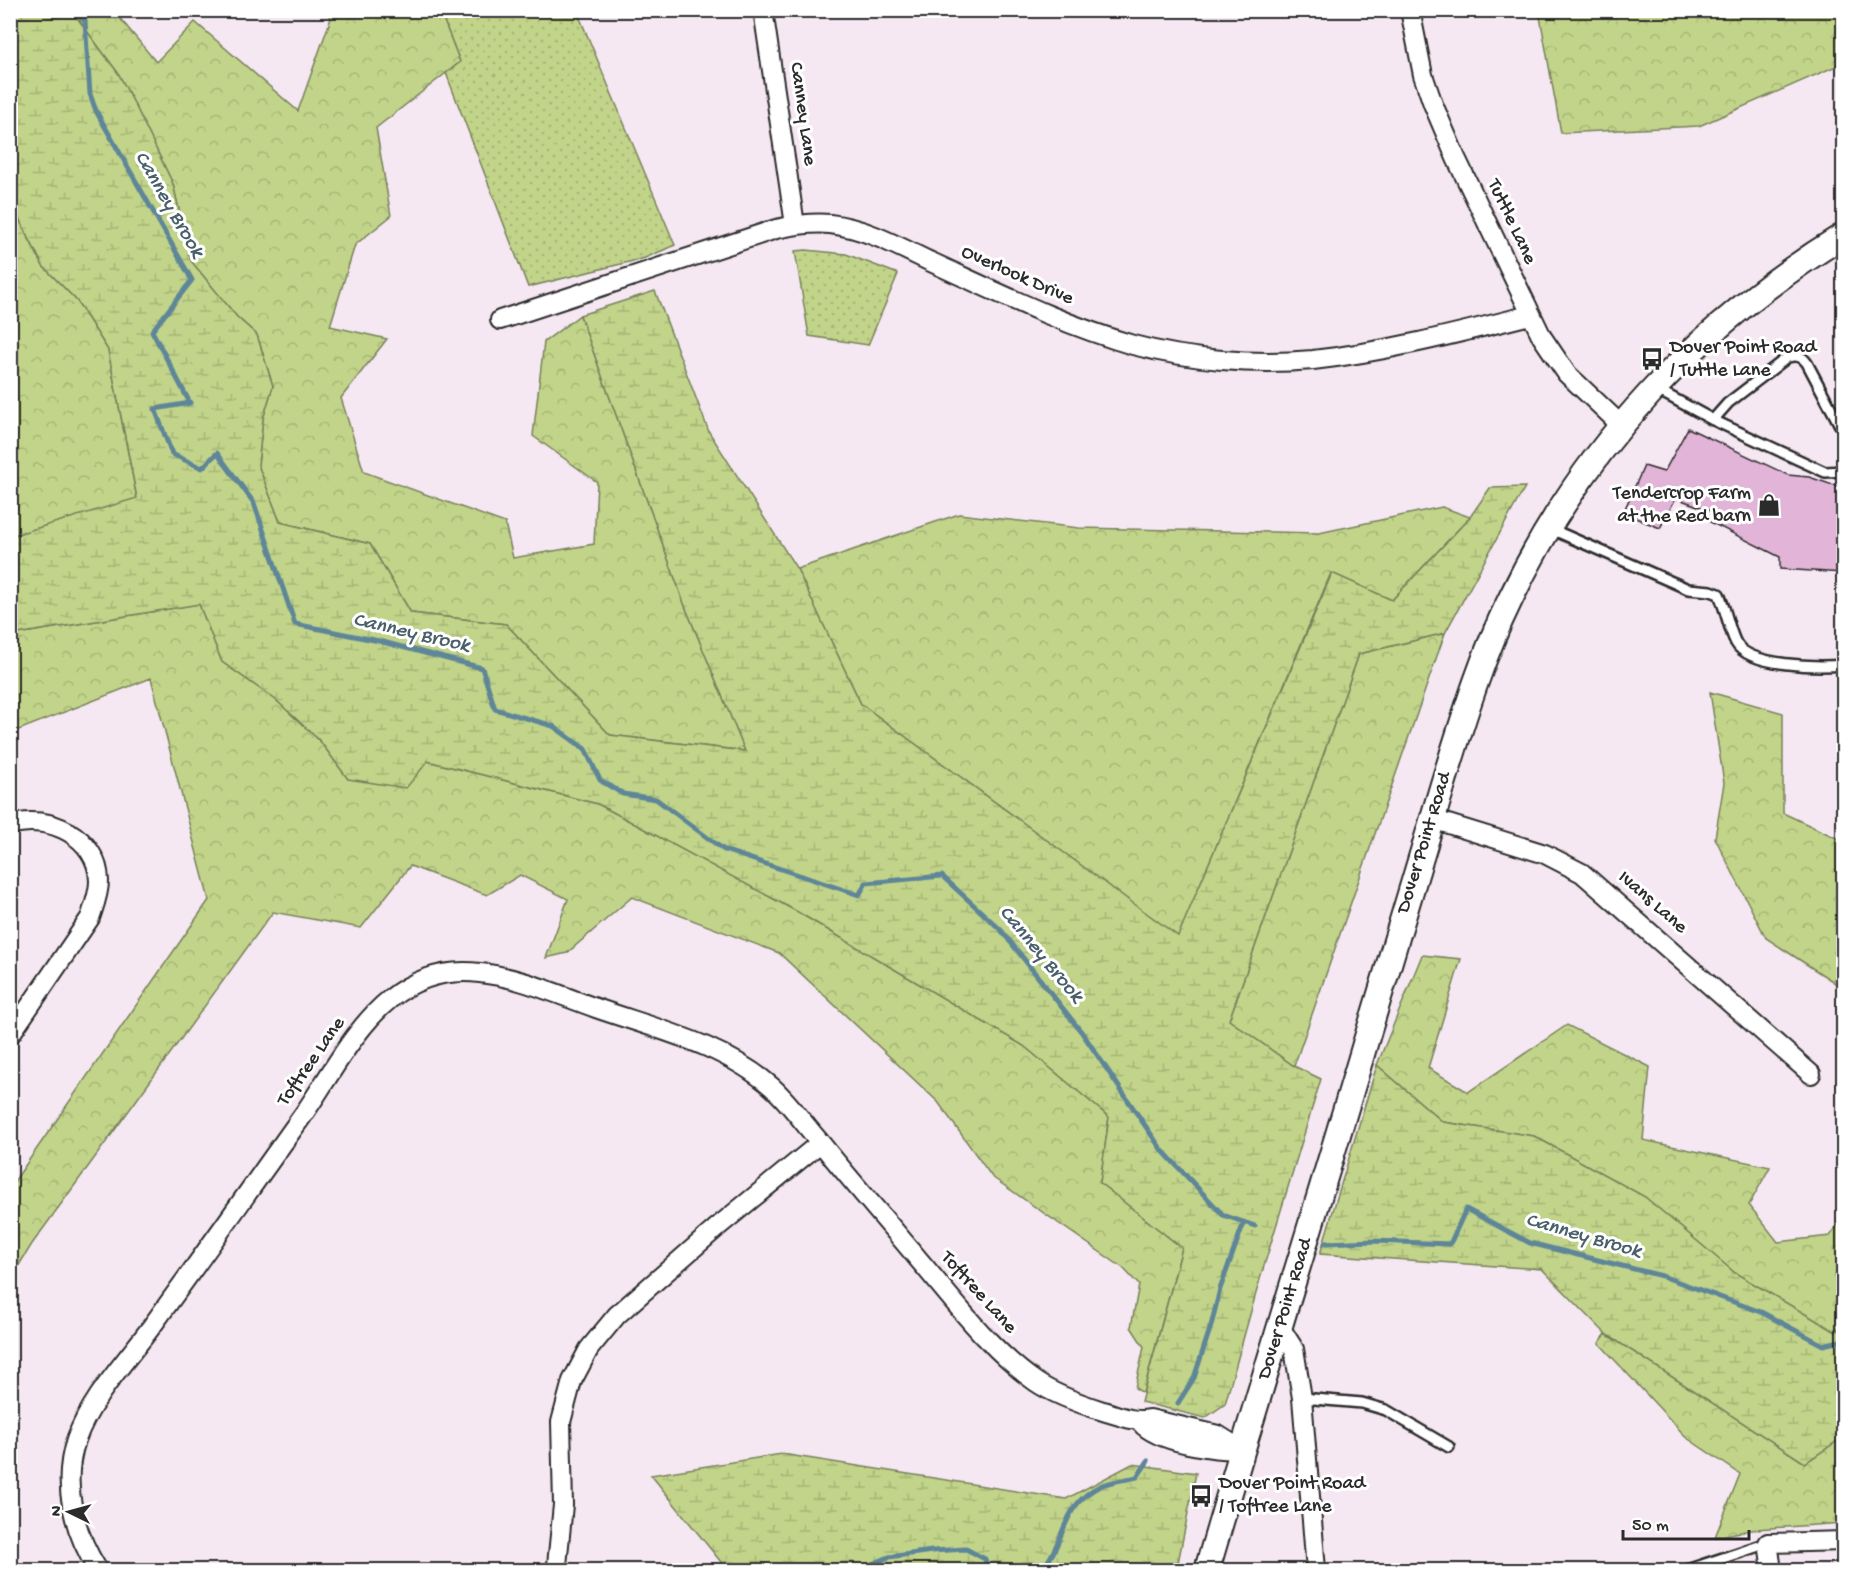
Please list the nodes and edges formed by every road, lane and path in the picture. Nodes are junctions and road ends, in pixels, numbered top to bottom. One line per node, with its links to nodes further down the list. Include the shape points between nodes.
1 (763, 10): 3 (street, Canney Lane)
2 (1410, 10): 5 (street, Tuttle Lane, via 1433,104)
3 (795, 225): 5 (street, Overlook Drive, via 830,224 874,236 1076,326 1134,345 1192,356 1251,361 1311,360 1372,351); 6 (street, Overlook Drive)
4 (1844, 235): 7 (main road, Dover Point Road, via 1739,308)
5 (1530, 315): 9 (street, Tuttle Lane, via 1567,374)
6 (500, 320)
7 (1654, 388): 8 (lane); 9 (main road, Dover Point Road)
8 (1713, 420): 10 (lane, via 1788,357 1796,355 1807,363); 11 (lane, via 1825,472)
9 (1622, 426): 12 (main road, Dover Point Road)
10 (1844, 433)
11 (1844, 471)
12 (1549, 528): 13 (lane, via 1688,589 1719,594 1736,644 1743,651 1795,666); 14 (main road, Dover Point Road, via 1492,640)
13 (1844, 665)
14 (1432, 819): 17 (street, Ivans Lane, via 1545,854 1582,873); 19 (main road, Dover Point Road)
15 (10, 825): 16 (street, via 40,821 58,825 88,850 99,880 90,918)
16 (10, 1035)
17 (1811, 1074)
18 (820, 1143): 22 (street, Toftree Lane, via 993,1345 1039,1384 1065,1397 1140,1421 1147,1430 1189,1444 1215,1450); 25 (street, Toftree Lane, via 773,1089 742,1064 706,1047 498,976 439,974 403,989 386,1001 349,1046 82,1424 71,1462 71,1502 81,1539); 26 (street, via 617,1315 589,1348 572,1381 561,1422 563,1505)
19 (1280, 1327): 20 (street, via 1294,1349); 22 (main road, Dover Point Road)
20 (1302, 1398): 21 (lane, via 1362,1403 1386,1410); 28 (street)
21 (1449, 1447)
22 (1242, 1450): 27 (main road, Dover Point Road)
23 (1844, 1541): 24 (street)
24 (1768, 1544): 29 (lane); 30 (street)
25 (98, 1570)
26 (554, 1570)
27 (1207, 1570)
28 (1316, 1570)
29 (1688, 1570)
30 (1772, 1570)

